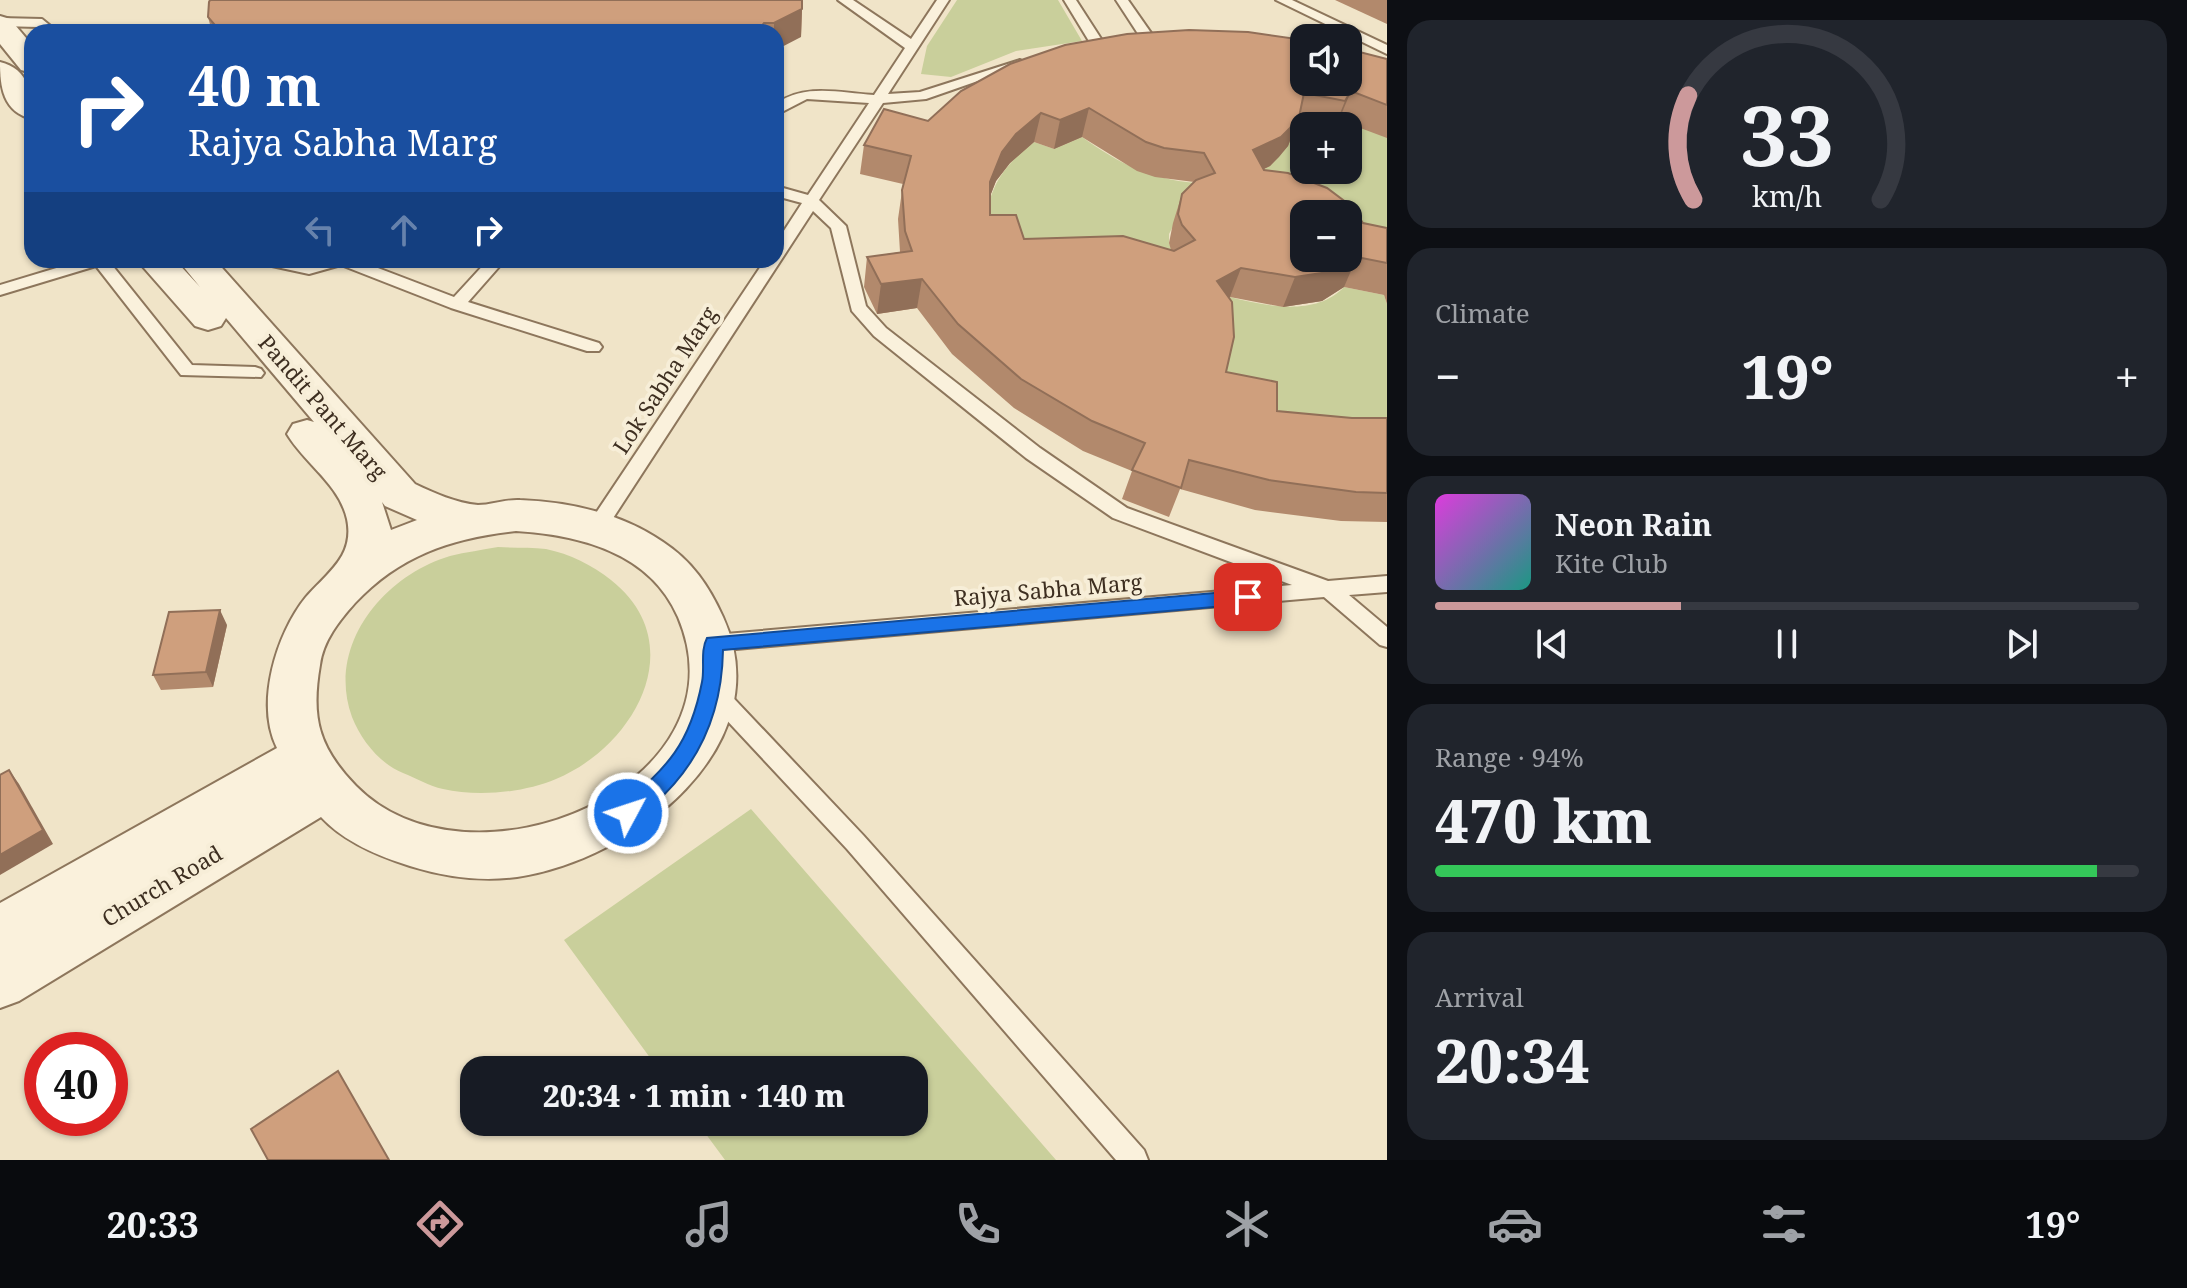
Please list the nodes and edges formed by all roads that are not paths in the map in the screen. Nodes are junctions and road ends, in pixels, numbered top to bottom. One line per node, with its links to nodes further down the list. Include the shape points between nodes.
1 (844, 0): 9 (lane)
2 (943, 0): 9 (lane)
3 (1070, 0): 10 (lane)
4 (1122, 0): 8 (lane, via 1143,43)
5 (1282, 0): 11 (lane)
6 (0, 23): 7 (lane); 12 (street)
7 (43, 24)
8 (1167, 44)
9 (913, 47): 15 (lane)
10 (1099, 48)
11 (1387, 50)
12 (24, 54)
13 (1027, 61): 15 (lane, via 921,96)
14 (0, 71): 16 (street)
15 (878, 99): 17 (lane, via 806,95); 19 (lane)
16 (24, 100)
17 (784, 105)
18 (784, 193): 19 (lane)
19 (811, 201): 20 (lane); 36 (lane, via 838,226 858,307 872,324 1033,453 1120,513)
20 (784, 243)
21 (73, 268): 28 (lane)
22 (106, 268): 31 (lane, via 187,371)
23 (162, 268): 31 (street, Pandit Pant Marg)
24 (203, 268): 32 (street, Pandit Pant Marg, via 400,495 427,508)
25 (363, 268): 29 (lane)
26 (490, 268): 29 (lane)
27 (768, 268): 33 (lane, Lok Sabha Marg)
28 (0, 290)
29 (457, 304): 30 (lane)
30 (593, 347)
31 (255, 373): 34 (street, Pandit Pant Marg, via 363,506 370,534)
32 (474, 519): 33 (street, via 516,515); 34 (street, via 413,538)
33 (597, 527): 38 (street, via 650,554 683,584)
34 (360, 570): 40 (street, via 322,610 298,657 291,708 294,733)
35 (1387, 584): 36 (lane, Rajya Sabha Marg)
36 (1329, 590): 37 (lane); 38 (lane, Rajya Sabha Marg)
37 (1387, 639)
38 (714, 643): 39 (street)
39 (711, 689): 40 (street, via 699,731 663,784 628,813 587,835 541,850 456,854 396,841 355,820); 43 (lane, via 855,842)
40 (313, 774): 41 (street, Church Road); 42 (street, Church Road)
41 (0, 931)
42 (0, 982)
43 (1134, 1160)

